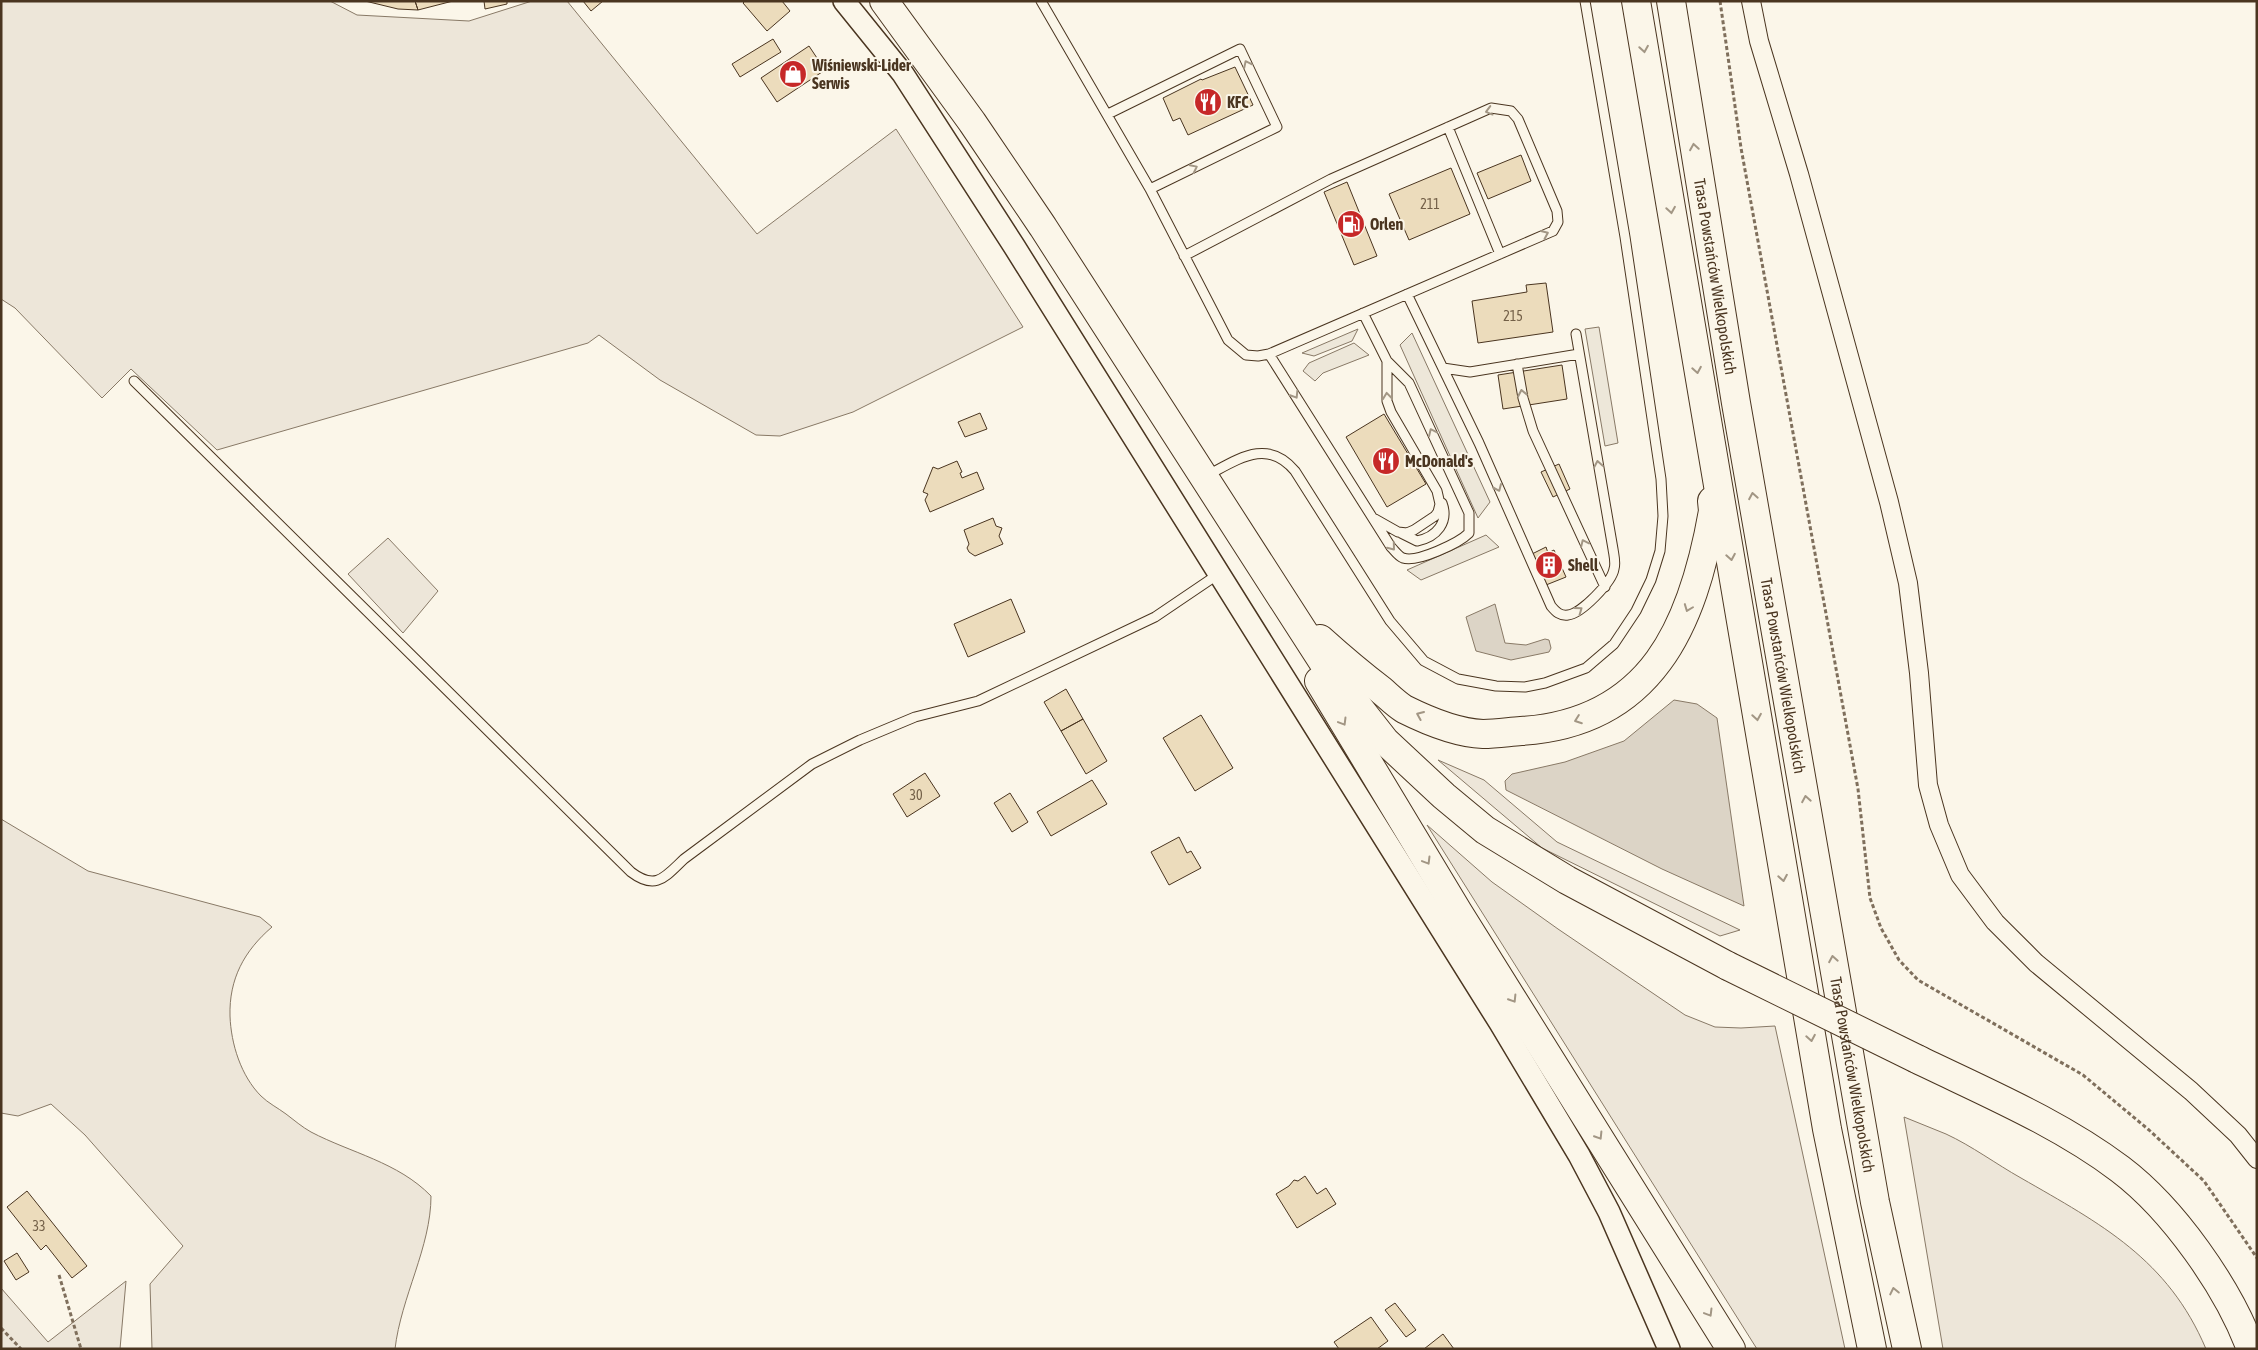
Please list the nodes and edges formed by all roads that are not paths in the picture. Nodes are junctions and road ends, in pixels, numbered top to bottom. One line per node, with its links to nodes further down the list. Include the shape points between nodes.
1 (844, 1): 27 (street, via 903,74)
2 (884, 1): 23 (highway, via 1038,219)
3 (1041, 1): 8 (lane)
4 (1586, 1): 23 (lane, via 1654,430 1663,516 1660,551 1651,580 1636,611 1614,644 1586,668 1545,683 1525,687 1496,686 1458,679 1424,661 1390,621 1285,459 1271,453 1244,456)
5 (1636, 1): 22 (highway, Trasa Powstańców Wielkopolskich, one-way to 22)
6 (1671, 1): 31 (highway, Trasa Powstańców Wielkopolskich, one-way to 6, via 1875,1202 1736,402)
7 (1751, 1): 30 (street, via 1759,41 1894,520 1908,583 1928,785 1939,825 1960,875 1995,922 2029,956 2191,1090 2238,1135)
8 (1108, 114): 10 (lane); 10 (lane, one-way to 8, via 1277,127 1240,49)
9 (1448, 127): 11 (lane); 11 (lane, one-way to 9, via 1553,231 1558,222 1536,158 1511,111 1492,108); 12 (lane, via 1331,179)
10 (1150, 189): 12 (lane)
11 (1500, 254): 13 (lane)
12 (1184, 256): 16 (lane, via 1228,340 1246,355)
13 (1407, 294): 14 (lane); 20 (lane)
14 (1363, 313): 16 (lane); 18 (lane)
15 (1576, 334): 17 (lane)
16 (1269, 354): 25 (lane, one-way to 25)
17 (1579, 354): 19 (lane); 28 (lane, one-way to 17, via 1614,570 1615,560)
18 (1387, 361): 24 (lane, one-way to 18, via 1391,412 1387,401); 25 (lane, one-way to 18, via 1391,547 1409,559 1417,559 1463,539 1470,527 1470,513 1409,383)
19 (1517, 364): 20 (lane, via 1470,372); 28 (lane, one-way to 19, via 1533,430)
20 (1443, 368): 28 (lane, one-way to 28, via 1551,606 1561,614 1572,615)
21 (134, 381): 27 (lane, via 631,872 649,882 666,876 684,859 812,764 915,717 978,701 1155,617)
22 (1709, 440): 29 (highway, one-way to 29, via 1713,511 1698,580 1685,617 1668,648 1646,677 1600,712 1550,729 1482,734 1450,728 1403,708); 34 (highway, Trasa Powstańców Wielkopolskich, one-way to 34, via 1839,1198)
23 (1204, 478): 29 (highway)
24 (1437, 491): 26 (lane, via 1439,508 1435,516 1414,530); 26 (lane, via 1445,516 1441,528 1417,541)
25 (1372, 518): 26 (lane)
26 (1398, 532)
27 (1220, 573): 32 (street, via 1579,1155 1609,1212)
28 (1605, 587)
29 (1293, 615): 33 (highway, one-way to 33, via 1310,667 1458,912); 35 (highway, bridge, via 1323,662 1385,741 1486,830 1567,880 1728,966 2080,1142 2128,1176 2150,1195 2204,1262 2222,1290)
30 (2257, 1159)
31 (1907, 1345)
32 (1669, 1349)
33 (1731, 1349)
34 (1872, 1349)
35 (2251, 1349)

